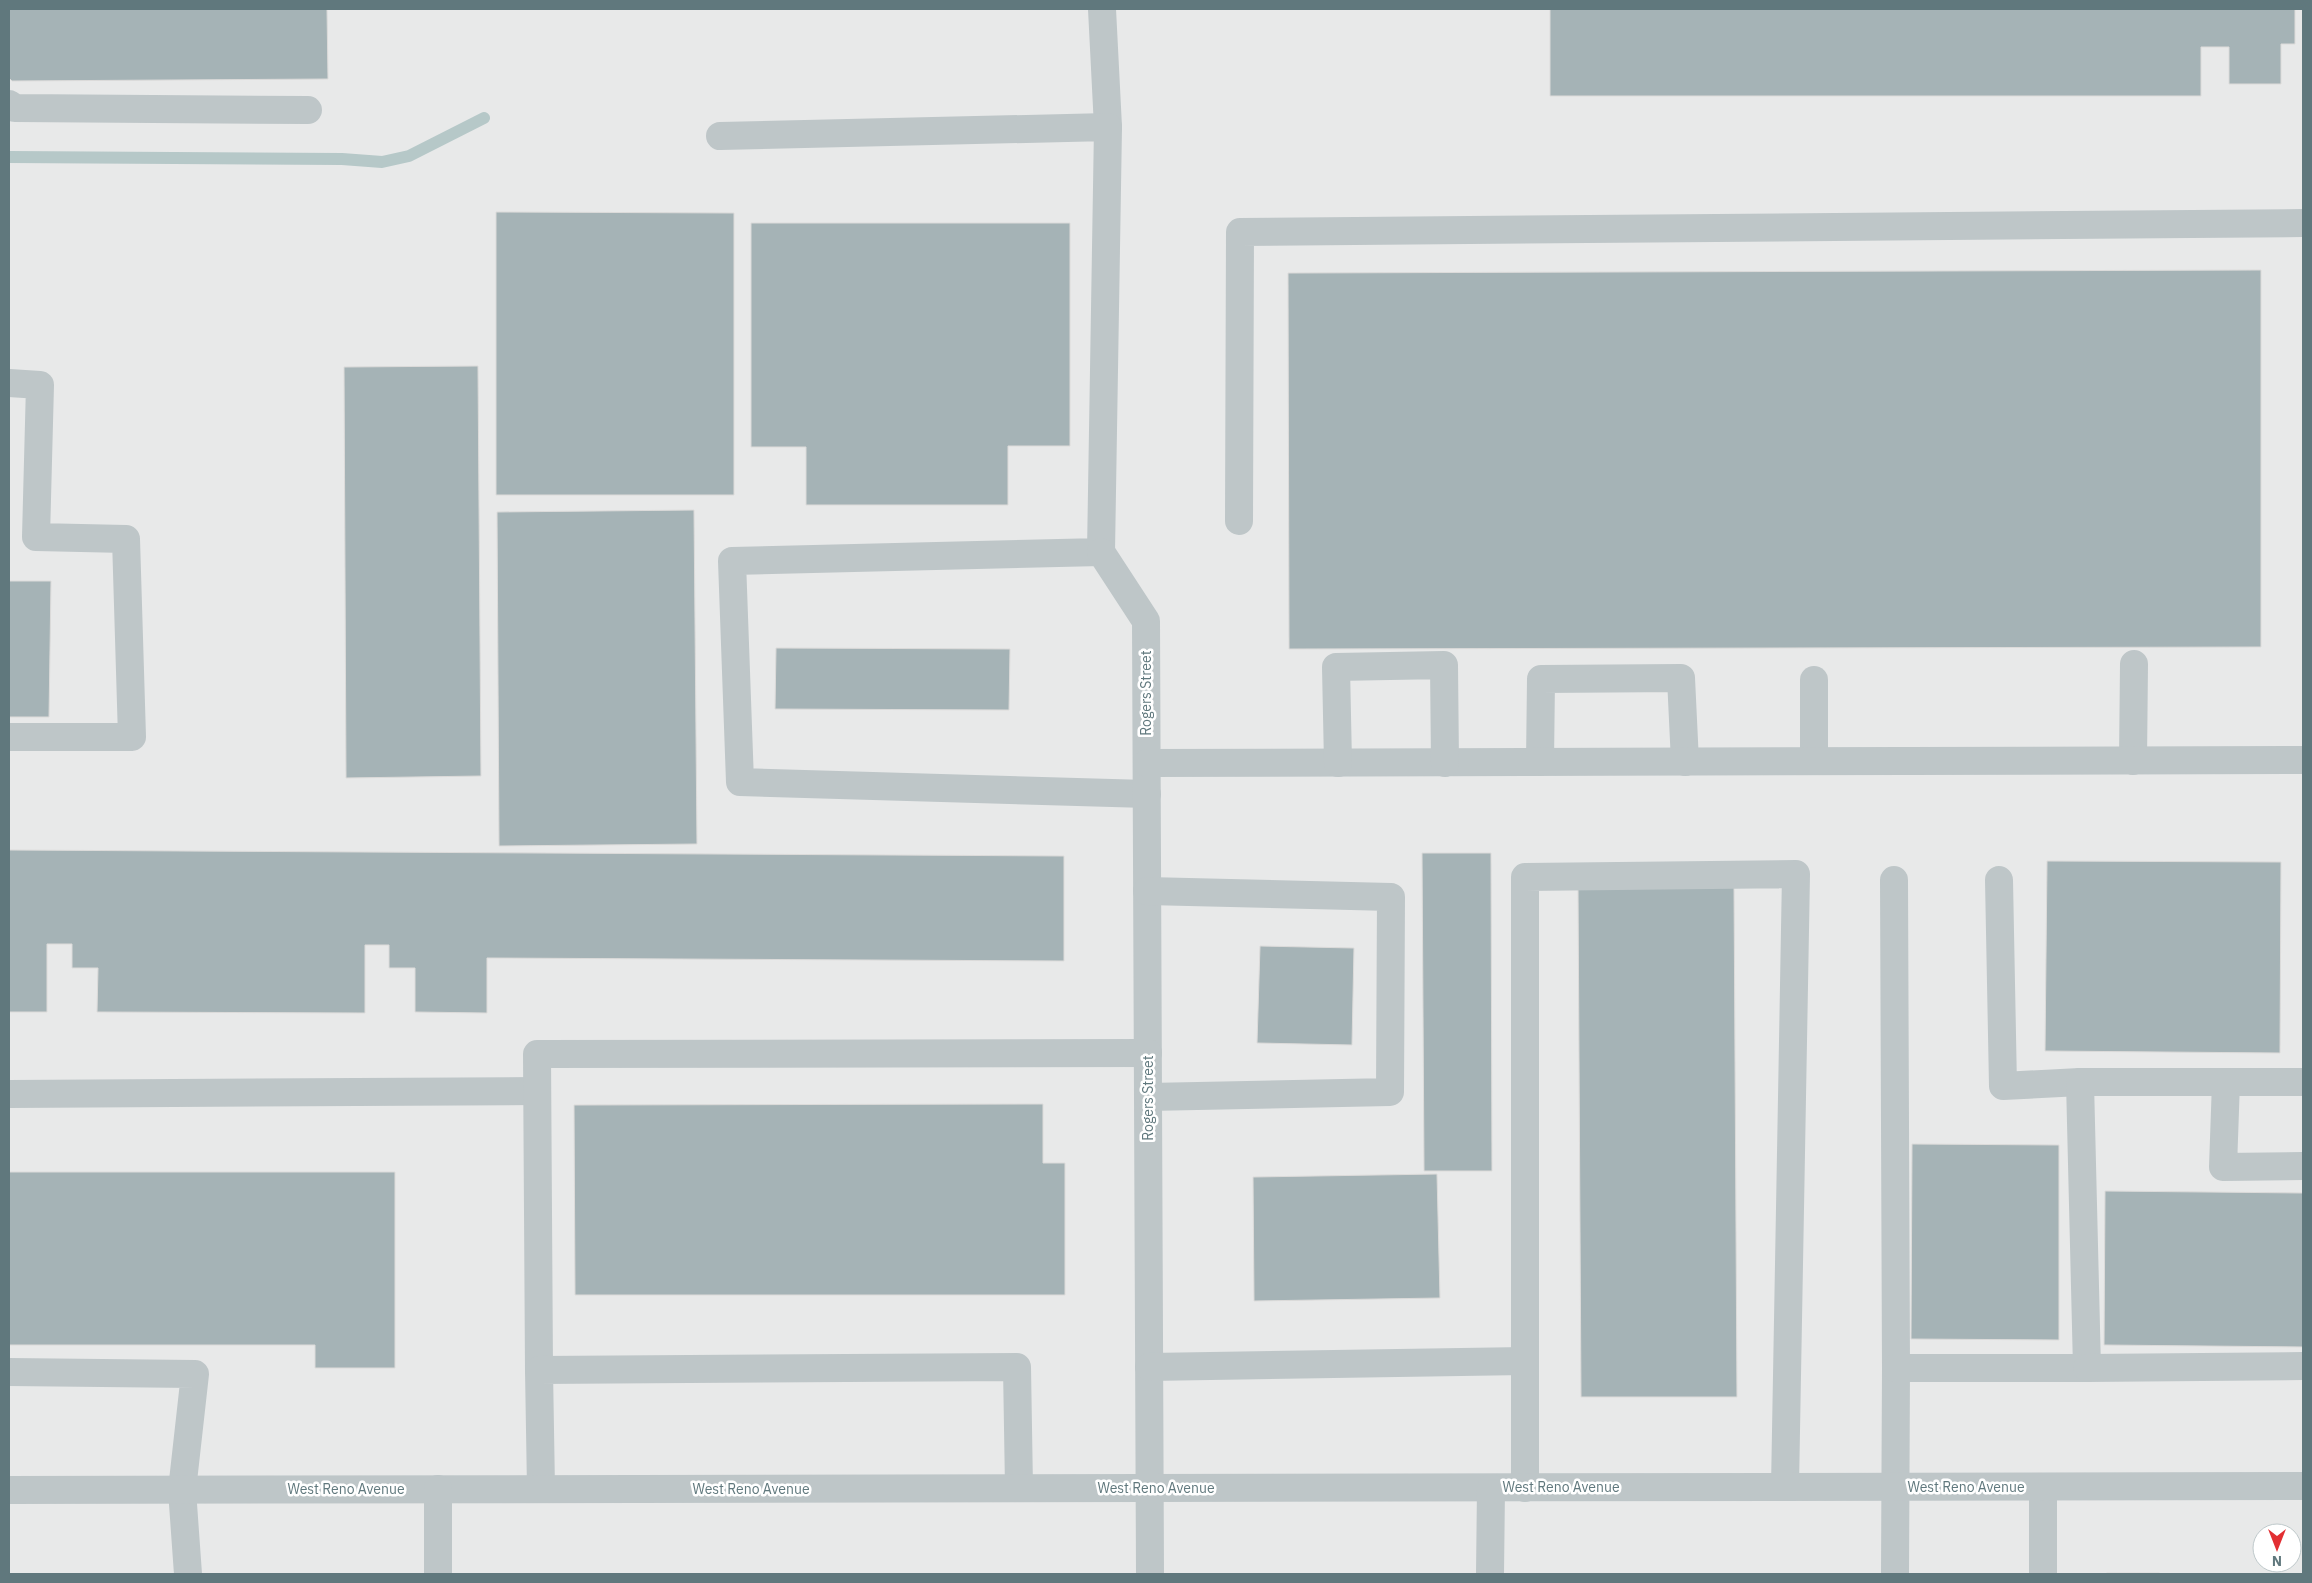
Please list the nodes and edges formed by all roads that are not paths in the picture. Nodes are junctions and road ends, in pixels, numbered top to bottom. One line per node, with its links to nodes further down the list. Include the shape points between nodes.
1 (1102, 9): 4 (street)
2 (9, 104): 3 (street, via 15,108)
3 (308, 110)
4 (1108, 127): 5 (street); 9 (street)
5 (720, 136)
6 (2303, 224): 8 (street, via 1240,232)
7 (9, 384): 12 (street, via 40,385 36,537 126,539 132,737)
8 (1239, 521)
9 (1101, 552): 20 (street, Rogers Street, via 1146,621); 21 (street, via 732,562 740,782)
10 (2134, 664): 15 (street)
11 (1814, 680): 14 (street)
12 (9, 737)
13 (2303, 760): 15 (street)
14 (1814, 761): 15 (street); 17 (street)
15 (2133, 761)
16 (1540, 762): 17 (street); 17 (street, via 1541,679 1680,678); 19 (street)
17 (1685, 762)
18 (1338, 763): 19 (street); 19 (street, via 1336,667 1444,665); 20 (street)
19 (1445, 763)
20 (1146, 764): 21 (street, Rogers Street)
21 (1146, 794): 24 (street, Rogers Street)
22 (1894, 880): 36 (street)
23 (1999, 880): 26 (street, via 2003,1086)
24 (1147, 891): 25 (street, Rogers Street); 31 (street, via 1391,897 1390,1092)
25 (1148, 1053): 29 (street, via 537,1054); 31 (street, Rogers Street)
26 (2080, 1082): 27 (street); 37 (street)
27 (2226, 1082): 28 (street); 32 (street, via 2223,1167)
28 (2303, 1082)
29 (537, 1091): 30 (street); 38 (street)
30 (9, 1094)
31 (1148, 1097): 34 (street, Rogers Street)
32 (2303, 1166)
33 (1525, 1361): 34 (street); 41 (street, via 1525,878 1796,874); 47 (street)
34 (1149, 1366): 45 (street, Rogers Street)
35 (2303, 1366): 37 (street)
36 (1896, 1368): 37 (street); 42 (street)
37 (2087, 1368)
38 (539, 1370): 44 (street, via 1018,1366); 49 (street)
39 (9, 1372): 51 (street, via 195,1374)
40 (2303, 1486): 43 (street, West Reno Avenue)
41 (1785, 1487): 42 (street, West Reno Avenue); 47 (street, West Reno Avenue)
42 (1896, 1487): 43 (street, West Reno Avenue); 56 (street)
43 (2043, 1487): 57 (street)
44 (1019, 1488): 45 (street, West Reno Avenue); 49 (street, West Reno Avenue)
45 (1149, 1488): 46 (street, West Reno Avenue); 54 (street, Rogers Street)
46 (1491, 1488): 47 (street, West Reno Avenue); 55 (street)
47 (1525, 1488)
48 (438, 1489): 49 (street, West Reno Avenue); 51 (street, West Reno Avenue); 53 (street)
49 (541, 1489)
50 (9, 1490): 51 (street, West Reno Avenue)
51 (182, 1490): 52 (street)
52 (188, 1574)
53 (438, 1574)
54 (1150, 1574)
55 (1490, 1574)
56 (1895, 1574)
57 (2043, 1574)

